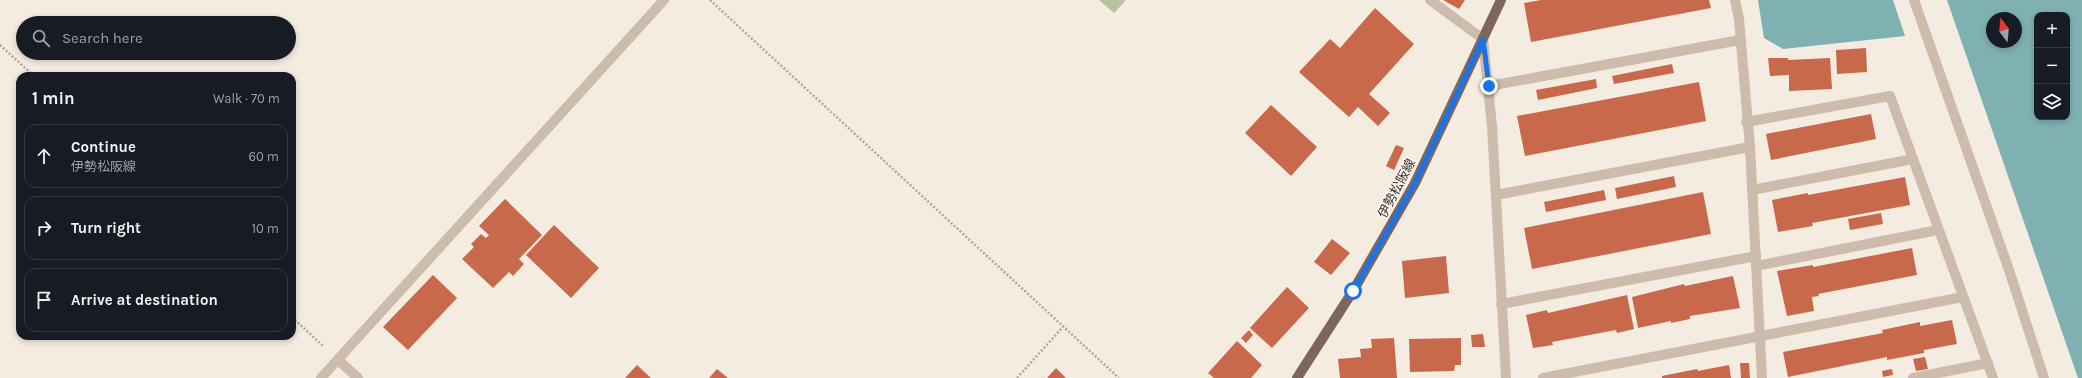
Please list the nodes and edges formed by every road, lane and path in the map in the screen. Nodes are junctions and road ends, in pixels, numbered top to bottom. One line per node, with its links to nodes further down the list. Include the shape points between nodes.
1 (664, 0): 26 (street)
2 (710, 0): 24 (path)
3 (1430, 0): 7 (street)
4 (1501, 0): 7 (main road, 伊勢松阪線)
5 (1735, 0): 8 (street)
6 (1914, 0): 38 (street, via 2009,270)
7 (1483, 39): 13 (street); 32 (main road, 伊勢松阪線, via 1415,183 1353,291)
8 (1740, 40): 13 (street); 14 (street)
9 (0, 45): 11 (path)
10 (16, 60): 12 (path)
11 (16, 60)
12 (30, 72)
13 (1489, 86): 18 (street)
14 (1746, 122): 15 (street); 16 (street, via 1890,96)
15 (1750, 146): 17 (street); 18 (street)
16 (1912, 159): 17 (street); 19 (street)
17 (1752, 190): 20 (street)
18 (1496, 195): 22 (street)
19 (1938, 230): 20 (street); 21 (street)
20 (1756, 261): 22 (street); 25 (street)
21 (1963, 297): 25 (street); 27 (street)
22 (1501, 304): 33 (street)
23 (296, 321): 26 (path)
24 (1063, 327): 30 (path); 31 (path)
25 (1759, 337): 34 (street); 35 (street)
26 (338, 360): 28 (street); 29 (street)
27 (1988, 363): 36 (street); 37 (street)
28 (321, 378)
29 (358, 378)
30 (1017, 378)
31 (1119, 378)
32 (1297, 378)
33 (1506, 378)
34 (1543, 378)
35 (1762, 378)
36 (1913, 378)
37 (1993, 378)
38 (2044, 378)

